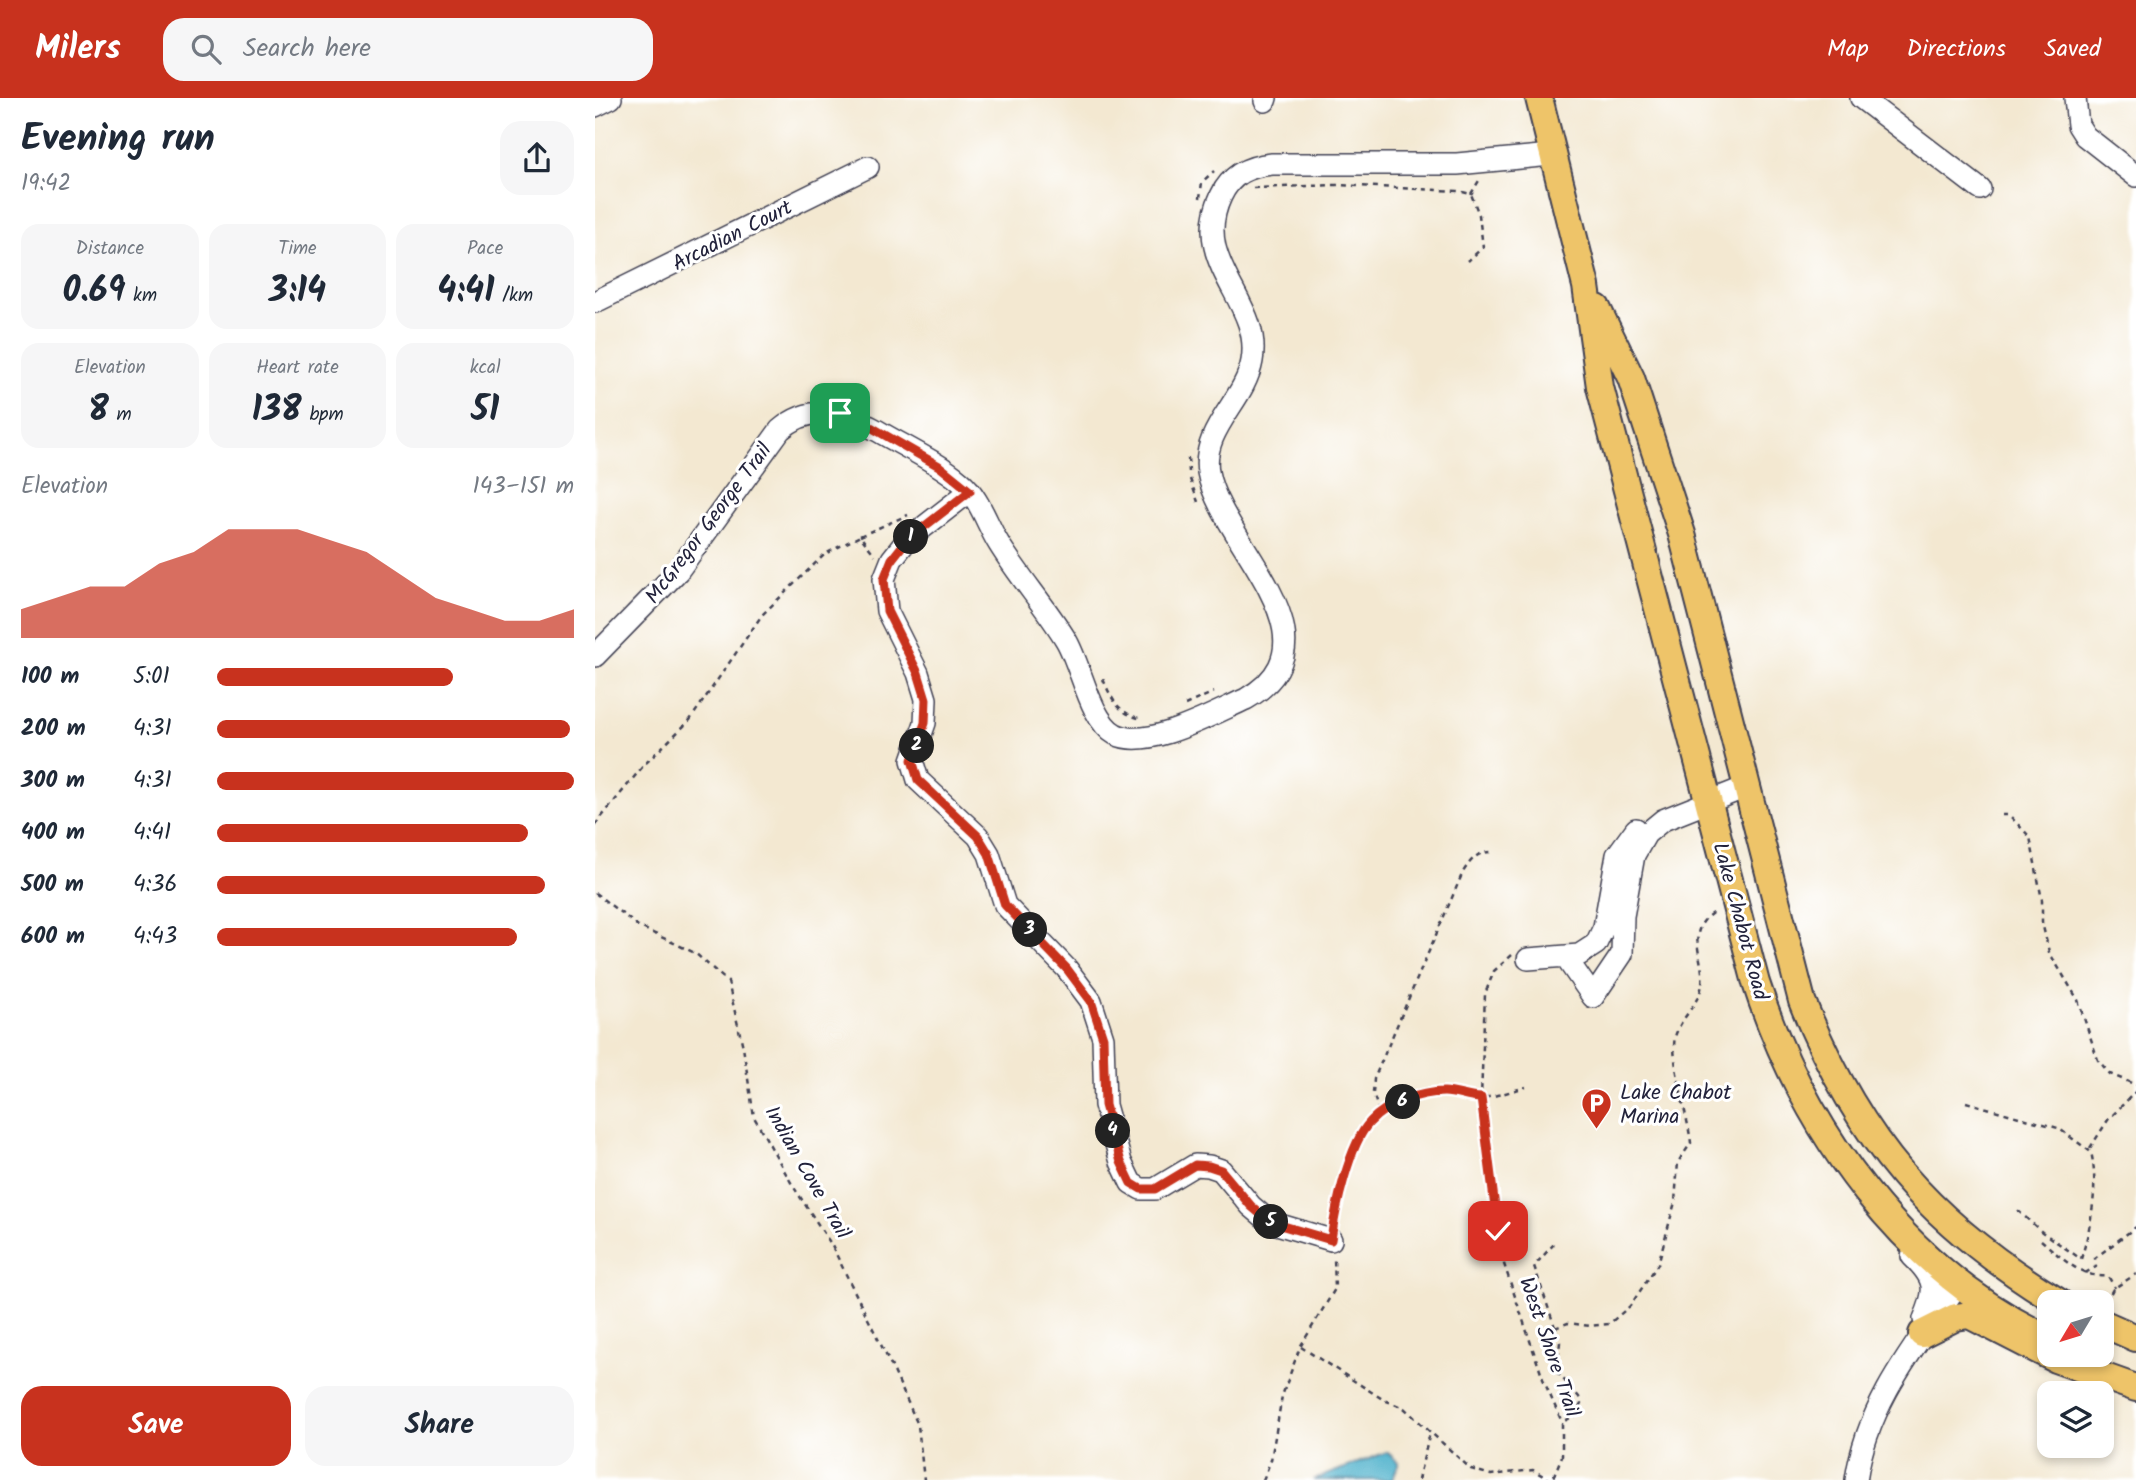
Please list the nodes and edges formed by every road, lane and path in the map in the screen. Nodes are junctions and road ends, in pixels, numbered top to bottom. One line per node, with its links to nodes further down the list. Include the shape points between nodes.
1 (611, 98): 5 (street)
2 (1539, 98): 6 (main road, Lake Chabot Road)
3 (1861, 98): 11 (street)
4 (2075, 98): 9 (street, via 2078,125 2085,136)
5 (595, 106)
6 (1551, 155): 14 (main road, Lake Chabot Road); 17 (street, via 1457,164 1272,164 1243,171 1225,187 1216,210 1213,243 1222,272 1247,319 1254,350 1243,387 1212,439 1208,473 1219,503 1270,591 1284,638 1277,671 1252,696 1157,736 1126,738 1114,733 1096,710 1068,643 997,542)
7 (868, 167): 15 (street, Arcadian Court)
8 (1222, 169): 12 (path, via 1202,182)
9 (2136, 176)
10 (1248, 187): 13 (path, via 1336,185 1471,194 1483,247)
11 (1980, 189)
12 (1200, 201)
13 (1468, 261)
14 (1586, 286): 25 (main road, Lake Chabot Road, via 1631,378 1662,467); 26 (main road, Lake Chabot Road, via 1600,387)
15 (595, 302)
16 (1189, 452): 18 (path, via 1190,481)
17 (970, 491): 19 (street, via 907,540); 20 (street, via 939,466 855,418 826,412 801,416 772,439 678,571)
18 (1200, 506)
19 (887, 570): 28 (path, via 860,536 825,554 762,615 690,720 644,765); 46 (street, via 887,611 926,699 925,723 912,760 914,771 932,795 978,836 989,854 1005,905 1091,1001 1103,1038 1105,1105 1126,1177 1141,1189 1155,1189 1195,1165 1209,1166 1221,1170 1270,1222)
20 (595, 656)
21 (1100, 672): 24 (path, via 1122,711)
22 (1221, 689): 23 (path)
23 (1174, 710)
24 (1153, 719)
25 (1746, 787): 26 (street); 43 (main road, Lake Chabot Road, via 1802,1001 1837,1080)
26 (1708, 796): 31 (main road, Lake Chabot Road); 32 (street, via 1661,809 1636,829 1616,855)
27 (2002, 815): 35 (path, via 2014,819 2030,837 2049,952 2078,1000 2098,1060 2110,1074)
28 (595, 825)
29 (1495, 852): 40 (path, via 1474,856 1463,872 1374,1079)
30 (595, 893): 68 (path, Indian Cove Trail, via 638,926 695,953 728,982 754,1117 831,1244 892,1367 918,1425)
31 (1734, 898): 42 (main road, Lake Chabot Road, via 1773,1030 1796,1084); 55 (path, via 1704,918 1697,939 1702,985 1675,1036 1673,1047 1691,1143 1678,1162 1675,1202 1658,1264 1619,1318 1602,1325 1568,1323)
32 (1613, 929): 34 (street, via 1579,955); 34 (street, via 1622,954 1593,997)
33 (1524, 956): 34 (street); 38 (path, West Shore Trail, via 1500,963 1488,981)
34 (1566, 958)
35 (2136, 1085)
36 (1526, 1087): 38 (path)
37 (2136, 1091): 41 (path)
38 (1481, 1098): 40 (path, via 1430,1093); 66 (path, West Shore Trail, via 1504,1264)
39 (1966, 1102): 41 (path, via 2058,1128)
40 (1380, 1114): 46 (path, via 1360,1136)
41 (2089, 1149): 44 (path, via 2094,1166 2091,1223 2081,1259)
42 (1835, 1150): 51 (main road, Lake Chabot Road, via 1898,1226); 58 (street, via 1872,1214 1933,1283)
43 (1889, 1159): 51 (main road, via 1903,1193 1943,1244); 53 (main road, Lake Chabot Road, via 1958,1232)
44 (2015, 1208)
45 (2136, 1227): 49 (path, via 2095,1258 2096,1267)
46 (1331, 1240): 61 (path, via 1335,1289)
47 (2041, 1240): 49 (path)
48 (1554, 1244): 55 (path, via 1534,1266)
49 (2085, 1273): 52 (path, via 2108,1276)
50 (2136, 1274): 52 (path)
51 (1958, 1284): 54 (main road, via 1982,1276 1995,1278); 57 (main road, Lake Chabot Road); 58 (street)
52 (2115, 1288)
53 (2040, 1290)
54 (2037, 1304)
55 (1555, 1328): 66 (path, via 1560,1342 1557,1372 1581,1404 1574,1416)
56 (2114, 1328): 59 (main road)
57 (2037, 1333)
58 (1922, 1334): 65 (main road, via 1969,1315 2055,1359); 72 (street, via 1873,1418)
59 (2136, 1338)
60 (2114, 1343): 62 (main road)
61 (1300, 1347): 67 (path, via 1404,1408); 69 (path, via 1282,1396)
62 (2136, 1351)
63 (2114, 1363): 64 (main road)
64 (2136, 1370)
65 (2136, 1388)
66 (1562, 1422): 71 (path, West Shore Trail, via 1562,1456)
67 (1431, 1432): 70 (path); 71 (path, via 1481,1474 1533,1470)
68 (924, 1480)
69 (1263, 1480)
70 (1419, 1480)
71 (1551, 1480)
72 (1856, 1480)

